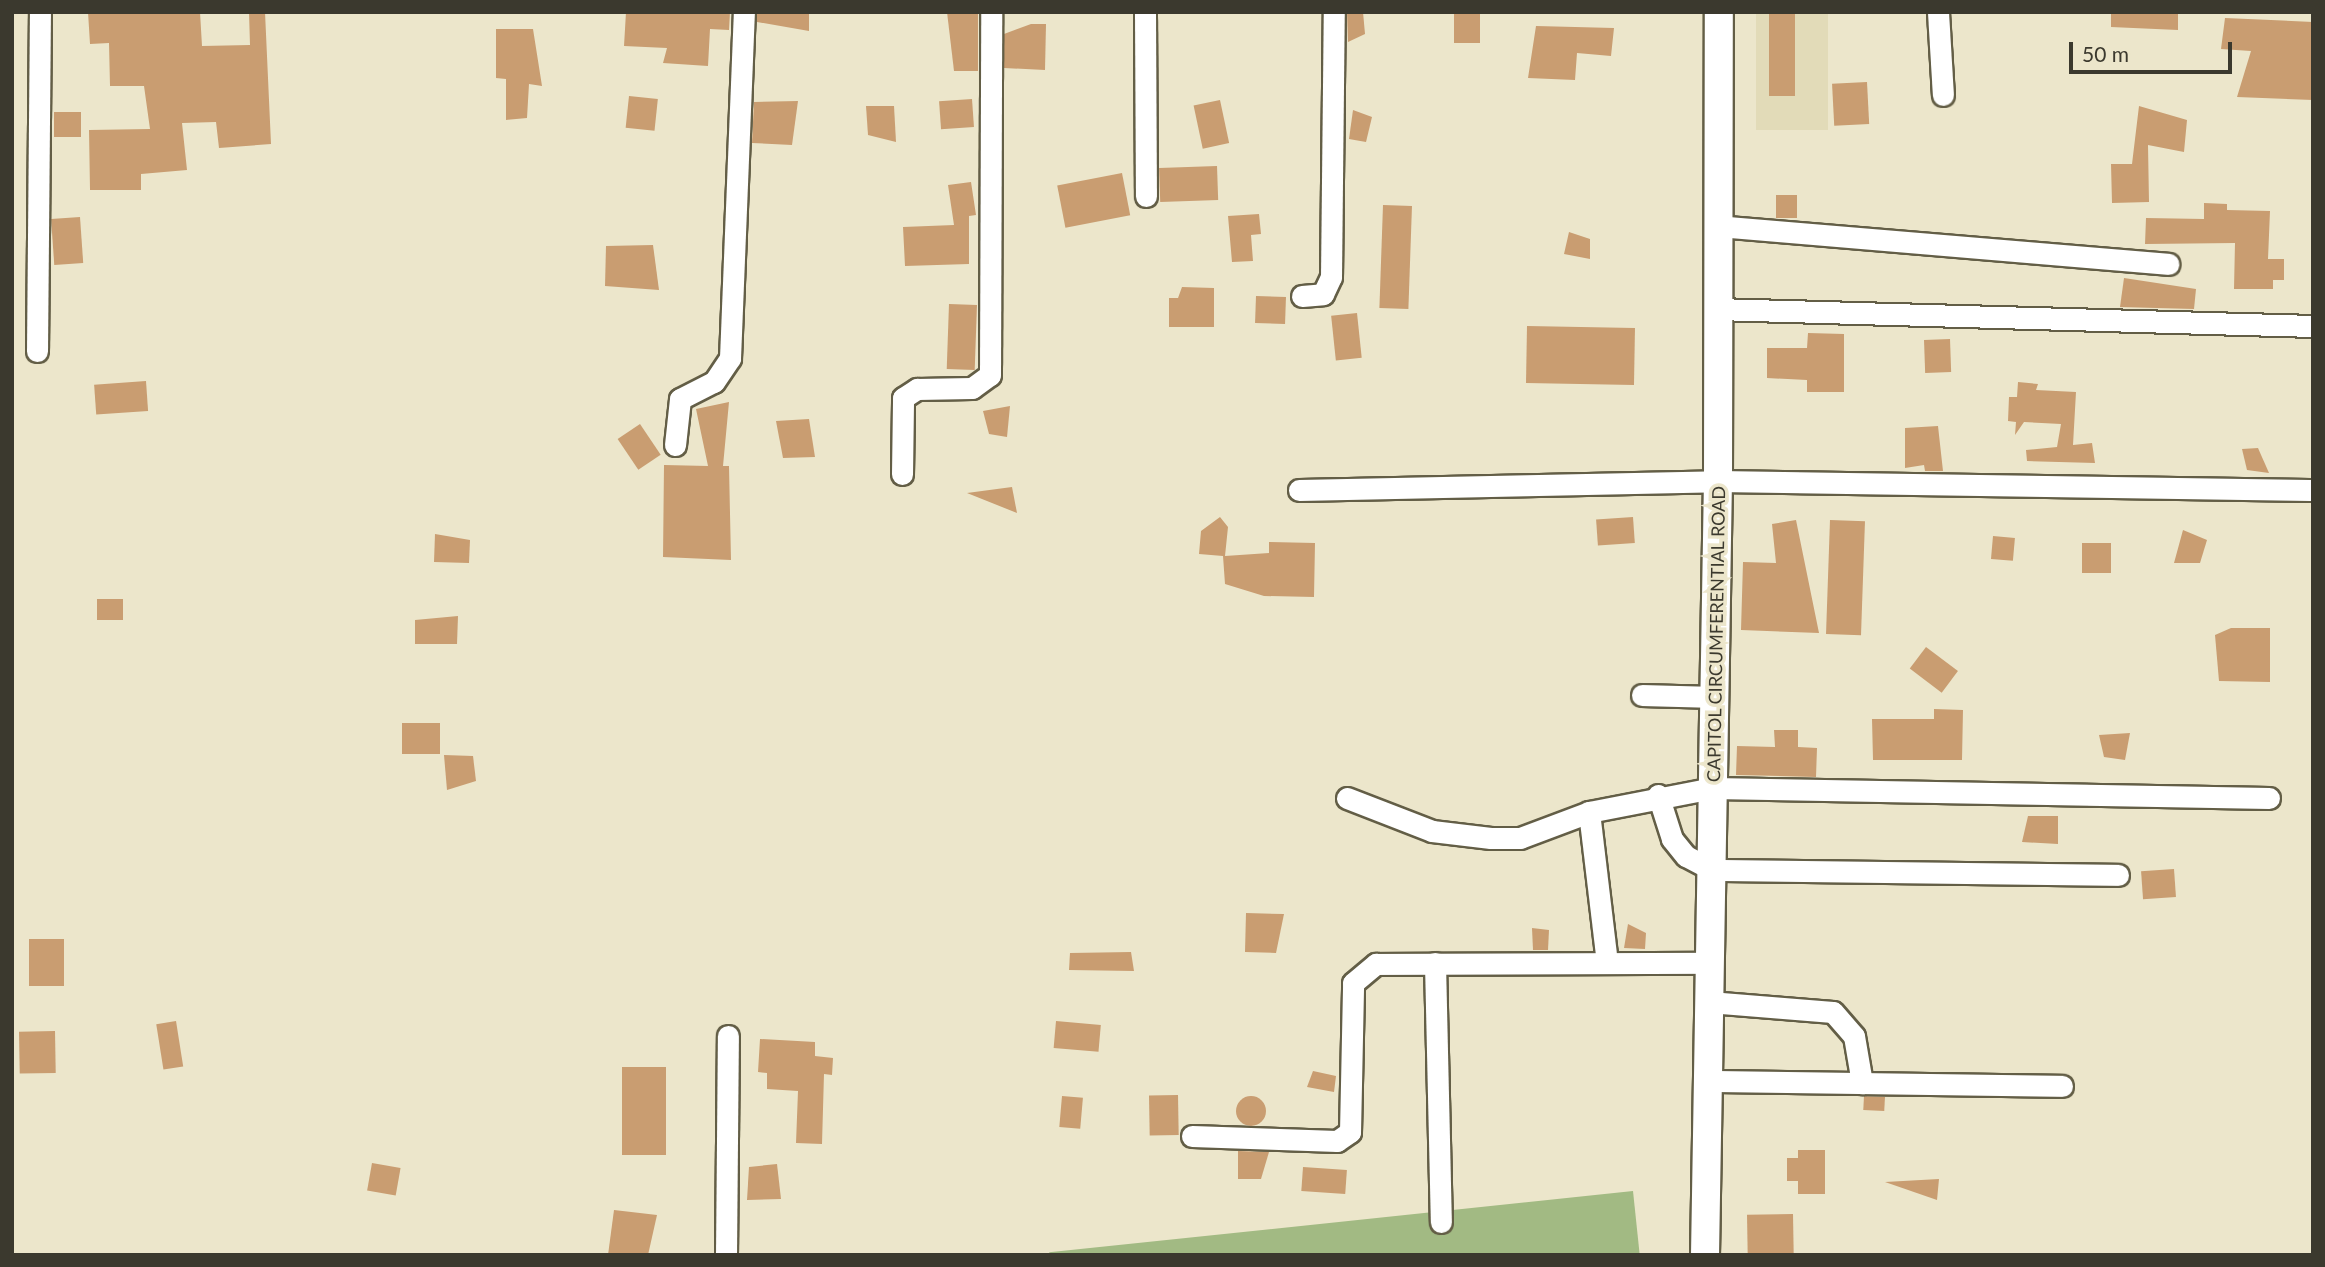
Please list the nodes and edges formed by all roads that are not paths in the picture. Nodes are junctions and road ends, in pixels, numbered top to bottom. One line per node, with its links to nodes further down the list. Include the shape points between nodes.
1 (40, 12): 15 (street)
2 (744, 12): 16 (street, via 730,358 714,382 680,399)
3 (990, 12): 17 (street, via 990,375 972,388 917,389 904,398)
4 (1145, 12): 9 (street)
5 (1334, 12): 12 (street, via 1331,277 1323,294)
6 (1718, 12): 10 (main road, CAPITOL CIRCUMFERENTIAL ROAD)
7 (1938, 12): 8 (street)
8 (1943, 95)
9 (1146, 196)
10 (1717, 226): 11 (street); 13 (main road, CAPITOL CIRCUMFERENTIAL ROAD)
11 (2168, 264)
12 (1301, 296)
13 (1716, 309): 14 (street); 18 (main road, CAPITOL CIRCUMFERENTIAL ROAD)
14 (2313, 326)
15 (37, 351)
16 (676, 445)
17 (902, 474)
18 (1718, 481): 19 (street); 20 (street); 22 (main road, CAPITOL CIRCUMFERENTIAL ROAD)
19 (1299, 490)
20 (2313, 490)
21 (1642, 695): 22 (street)
22 (1715, 696): 23 (main road, CAPITOL CIRCUMFERENTIAL ROAD)
23 (1713, 788): 24 (street); 26 (street); 28 (main road, CAPITOL CIRCUMFERENTIAL ROAD)
24 (1658, 795): 27 (street); 28 (street, via 1672,839 1686,856)
25 (1347, 798): 27 (street, via 1432,831 1491,838 1520,838)
26 (2269, 798)
27 (1590, 812): 31 (street)
28 (1712, 870): 29 (street); 32 (main road, CAPITOL CIRCUMFERENTIAL ROAD)
29 (2118, 875)
30 (1436, 962): 31 (street); 38 (street, via 1376,964 1353,983 1355,1106 1350,1132 1343,1138); 39 (street)
31 (1607, 962): 32 (street)
32 (1710, 962): 33 (main road, CAPITOL CIRCUMFERENTIAL ROAD)
33 (1709, 1002): 35 (main road, CAPITOL CIRCUMFERENTIAL ROAD); 36 (street, via 1833,1012 1854,1036)
34 (728, 1036): 40 (street)
35 (1708, 1081): 36 (street); 41 (main road, CAPITOL CIRCUMFERENTIAL ROAD)
36 (1862, 1083): 37 (street)
37 (2062, 1086)
38 (1192, 1136)
39 (1441, 1222)
40 (726, 1255)
41 (1704, 1255)

